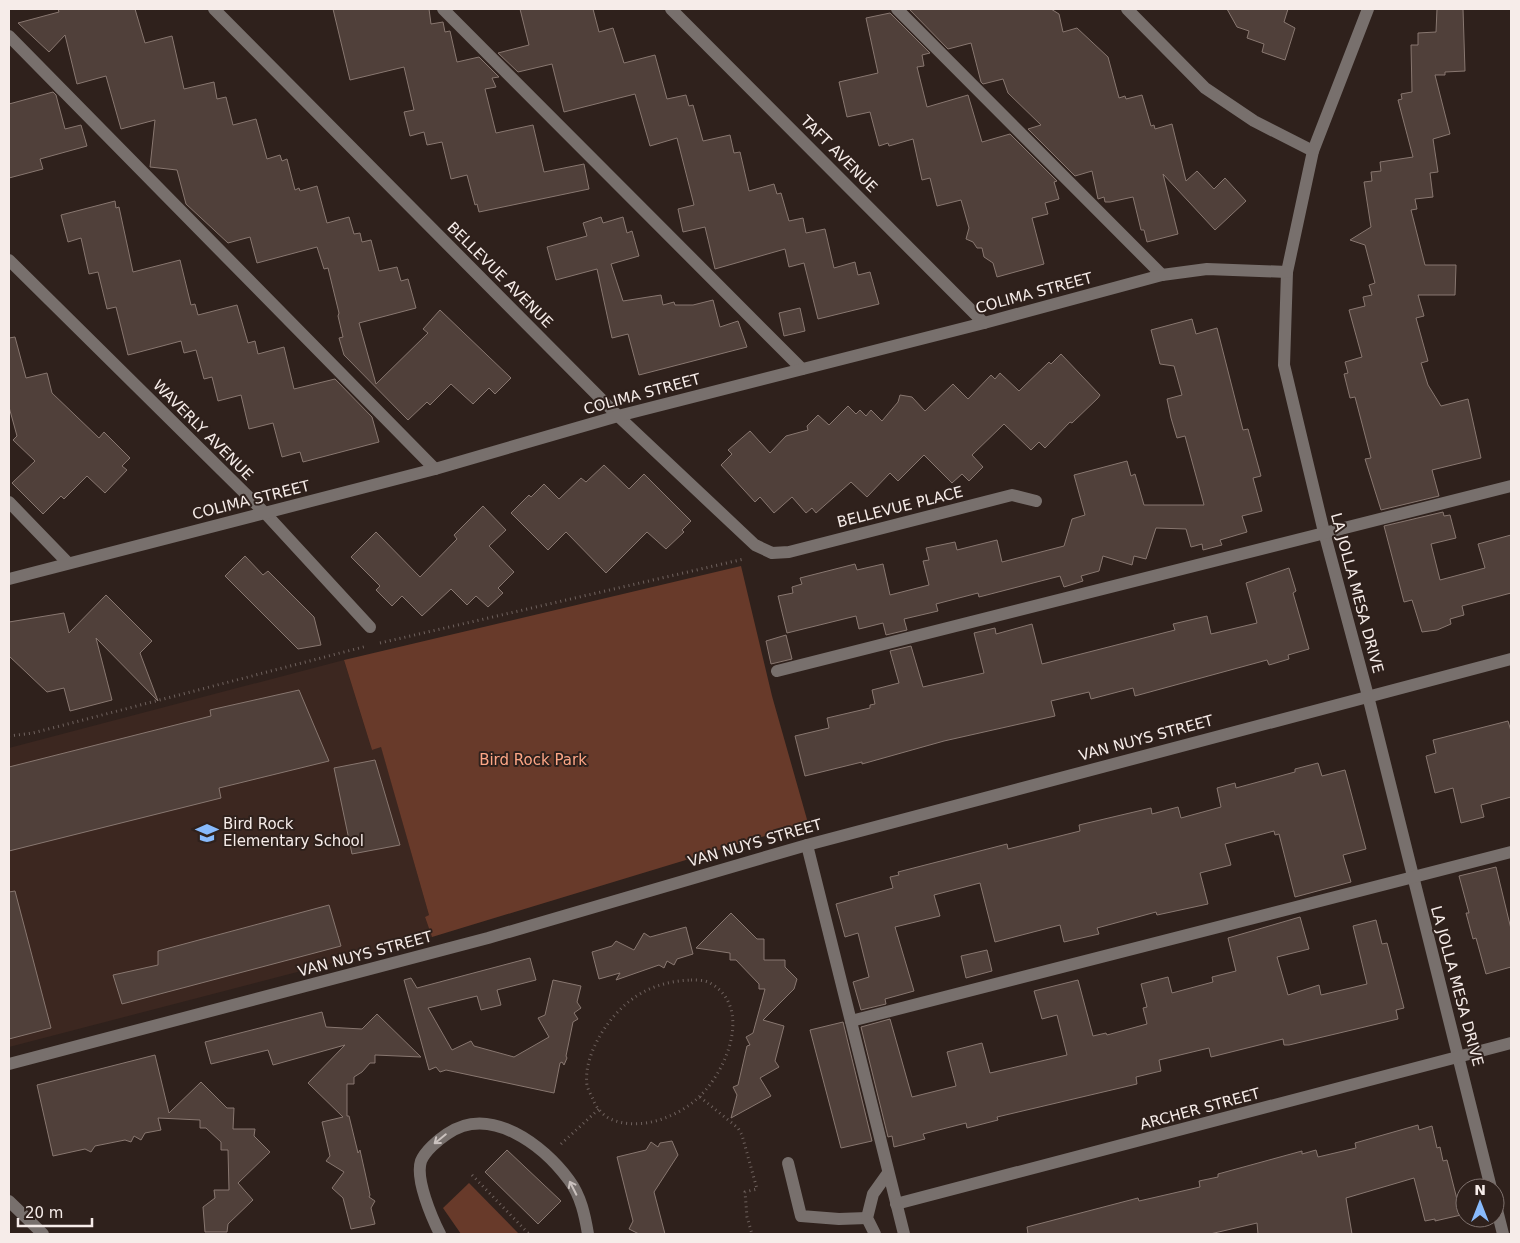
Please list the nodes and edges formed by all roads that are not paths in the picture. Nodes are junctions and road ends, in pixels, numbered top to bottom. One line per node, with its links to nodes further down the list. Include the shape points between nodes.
1 (214, 9): 14 (street, BELLEVUE AVENUE)
2 (443, 9): 13 (street)
3 (671, 9): 12 (street, TAFT AVENUE)
4 (897, 9): 11 (street)
5 (1126, 9): 8 (street, via 1205,88 1254,121)
6 (1368, 9): 8 (street, LA JOLLA MESA DRIVE)
7 (9, 36): 15 (street)
8 (1313, 152): 10 (street, LA JOLLA MESA DRIVE)
9 (9, 260): 19 (street, WAVERLY AVENUE)
10 (1287, 272): 11 (street, COLIMA STREET, via 1207,269); 20 (street, LA JOLLA MESA DRIVE, via 1284,364)
11 (1162, 275): 12 (street, COLIMA STREET)
12 (984, 323): 13 (street, COLIMA STREET)
13 (802, 369): 14 (street, COLIMA STREET)
14 (618, 416): 15 (street, COLIMA STREET); 21 (street, BELLEVUE AVENUE, via 755,545)
15 (435, 469): 19 (street, COLIMA STREET)
16 (1511, 486): 20 (street)
17 (1036, 501): 21 (street, BELLEVUE PLACE, via 1012,495 789,552)
18 (9, 502): 22 (street)
19 (265, 513): 22 (street, COLIMA STREET); 24 (street, WAVERLY AVENUE)
20 (1324, 532): 26 (street); 27 (street, LA JOLLA MESA DRIVE)
21 (772, 553)
22 (68, 563): 23 (street, COLIMA STREET)
23 (9, 578)
24 (370, 627)
25 (1511, 659): 27 (street, VAN NUYS STREET)
26 (777, 671)
27 (1368, 696): 28 (street, VAN NUYS STREET); 30 (street, LA JOLLA MESA DRIVE)
28 (807, 845): 31 (street); 34 (street, VAN NUYS STREET, via 488,938)
29 (1511, 852): 30 (street)
30 (1412, 878): 31 (street); 33 (street, LA JOLLA MESA DRIVE)
31 (851, 1021): 36 (street)
32 (1511, 1043): 33 (street, ARCHER STREET)
33 (1459, 1058): 37 (street, LA JOLLA MESA DRIVE); 39 (street, ARCHER STREET)
34 (9, 1064)
35 (788, 1163): 40 (street, via 801,1216)
36 (888, 1173): 39 (street); 40 (street, via 873,1194)
37 (1489, 1178)
38 (9, 1200): 41 (street)
39 (896, 1204): 45 (street)
40 (866, 1218): 44 (street)
41 (43, 1234)
42 (440, 1234): 43 (street, one-way to 42, via 584,1209 570,1181 531,1141 489,1123 458,1126 437,1140 421,1162 422,1188 429,1213)
43 (588, 1234)
44 (875, 1234)
45 (904, 1234)

